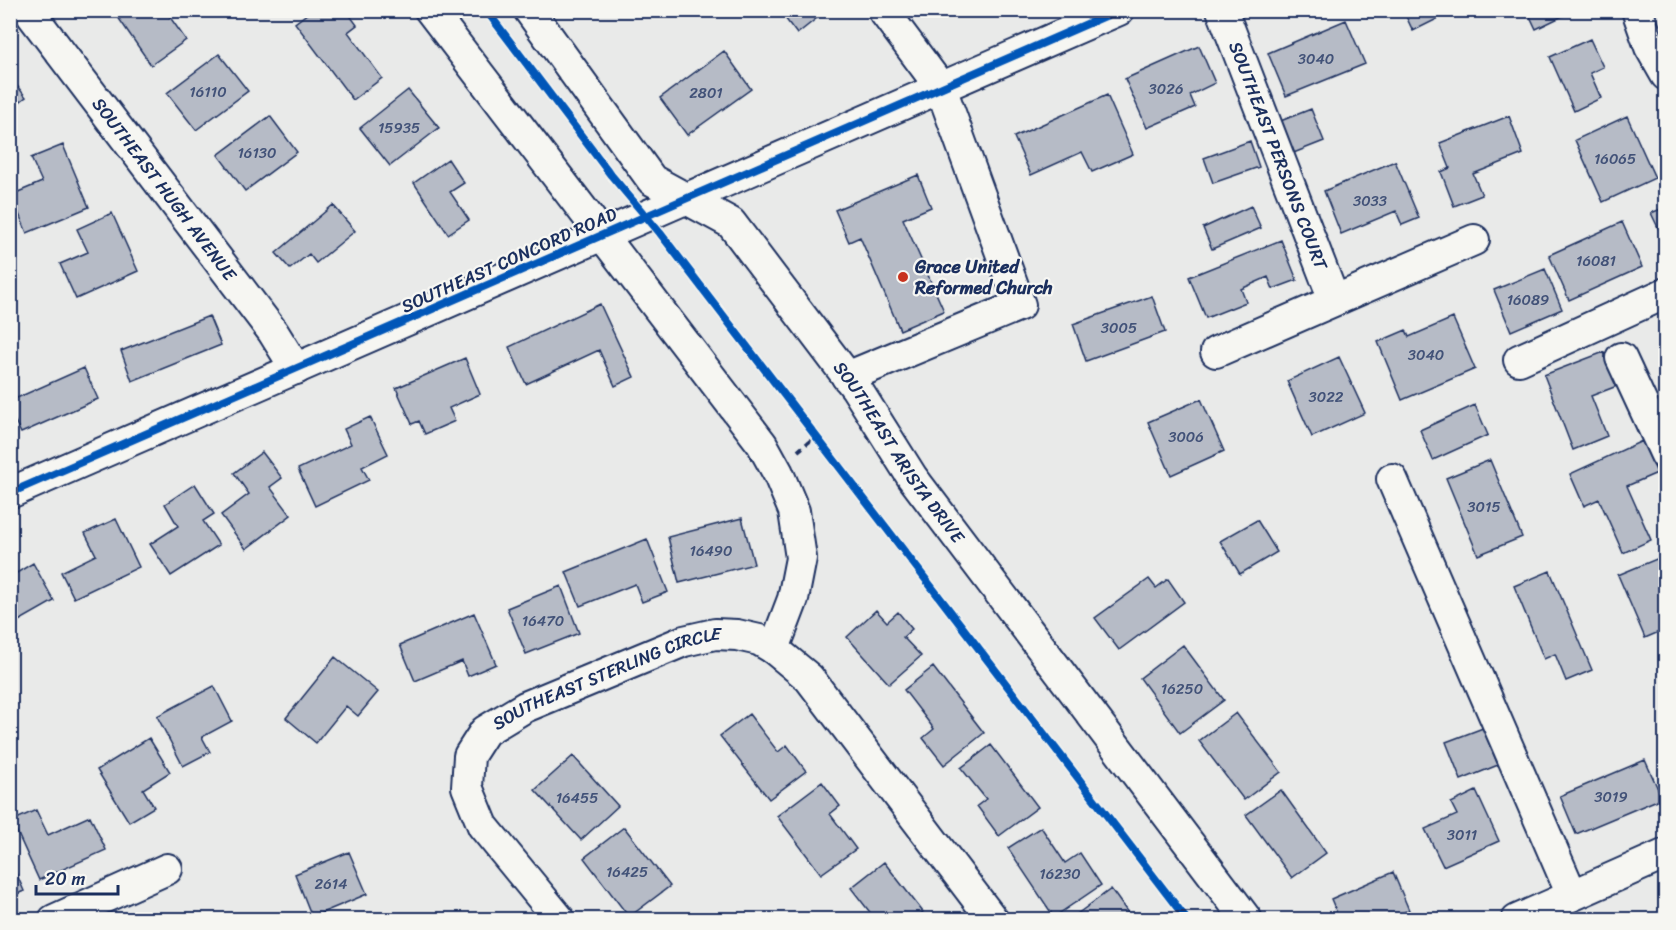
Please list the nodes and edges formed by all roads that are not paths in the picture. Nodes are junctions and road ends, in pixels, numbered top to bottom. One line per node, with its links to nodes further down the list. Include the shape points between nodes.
1 (28, 10): 18 (street, SOUTHEAST HUGH AVENUE, via 273,332)
2 (430, 10): 11 (street)
3 (529, 10): 10 (street, SOUTHEAST ARISTA DRIVE, via 652,180)
4 (883, 10): 9 (street)
5 (1222, 10): 14 (street, SOUTHEAST PERSONS COURT)
6 (1637, 10): 8 (street)
7 (1105, 13): 9 (street, SOUTHEAST CONCORD ROAD)
8 (1665, 75)
9 (941, 88): 10 (street, SOUTHEAST CONCORD ROAD); 19 (street, via 1020,305)
10 (686, 198): 11 (street, SOUTHEAST CONCORD ROAD); 19 (street, SOUTHEAST ARISTA DRIVE, via 731,223)
11 (603, 236): 18 (street, SOUTHEAST CONCORD ROAD); 23 (street, via 762,444 790,501 801,558 794,599)
12 (1474, 240): 14 (street)
13 (1665, 293): 17 (street)
14 (1334, 300): 15 (street)
15 (1216, 352)
16 (1622, 358): 20 (street)
17 (1519, 360)
18 (296, 369): 22 (street, SOUTHEAST CONCORD ROAD)
19 (848, 377): 31 (street, SOUTHEAST ARISTA DRIVE, via 912,477)
20 (1665, 455)
21 (1392, 479): 26 (street)
22 (10, 493)
23 (774, 649): 29 (street, SOUTHEAST STERLING CIRCLE, via 759,640 737,635 715,634 684,642 525,707 485,732 469,756 467,787 483,826); 30 (street, SOUTHEAST STERLING CIRCLE, via 809,678)
24 (1662, 865): 26 (street)
25 (167, 869): 28 (street)
26 (1572, 895): 27 (street)
27 (1528, 917)
28 (54, 920)
29 (560, 920)
30 (993, 920)
31 (1247, 920)

